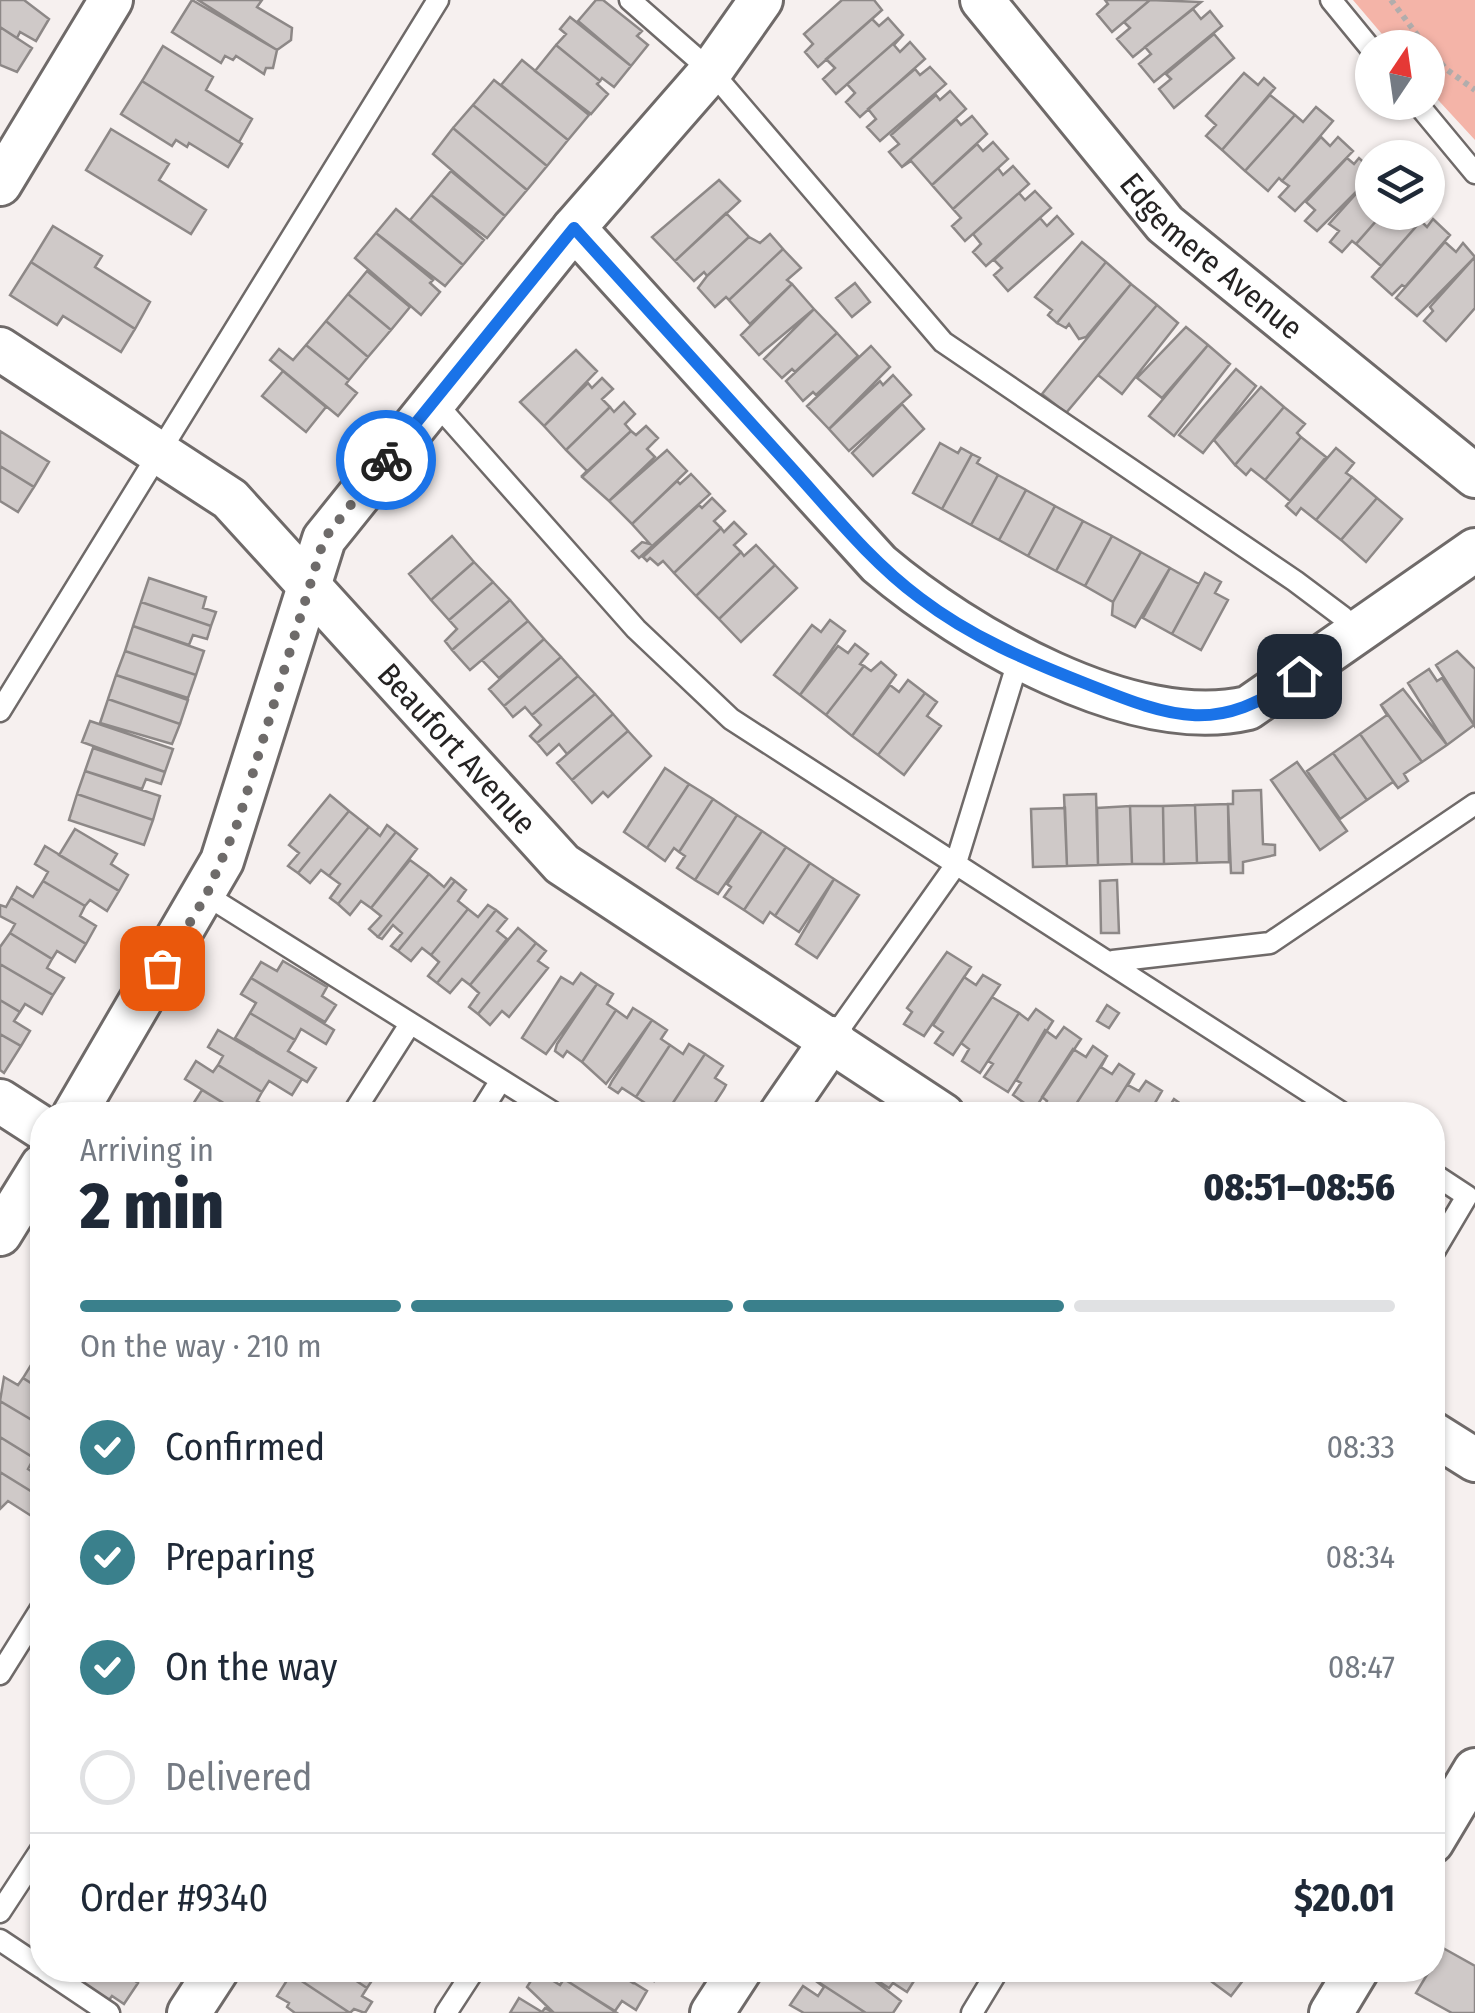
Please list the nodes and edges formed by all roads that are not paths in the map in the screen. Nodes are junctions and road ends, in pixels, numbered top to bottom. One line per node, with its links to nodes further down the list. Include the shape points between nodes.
1 (111, 0): 11 (street)
2 (438, 0): 15 (lane)
3 (630, 0): 8 (lane)
4 (761, 0): 8 (street)
5 (982, 0): 16 (street, Edgemere Avenue, via 1165,224)
6 (1331, 0): 7 (lane)
7 (1356, 30)
8 (711, 71): 12 (street); 19 (lane, via 943,342 1295,581 1343,617)
9 (1431, 120): 10 (lane)
10 (1475, 173)
11 (0, 184)
12 (574, 228): 14 (street); 20 (street, via 878,564 946,616)
13 (0, 349): 15 (street, Beaufort Avenue)
14 (433, 400): 18 (street, via 324,539); 23 (lane, via 636,629 731,719)
15 (161, 451): 18 (street, Beaufort Avenue, via 230,499); 21 (lane)
16 (1475, 476)
17 (1475, 550): 19 (street)
18 (308, 582): 24 (street, via 238,822); 27 (street, Beaufort Avenue, via 562,864)
19 (1355, 635): 20 (street, via 1271,696 1216,716 1147,708)
20 (1019, 658): 23 (lane)
21 (0, 712)
22 (1475, 804): 25 (lane, via 1270,943)
23 (955, 866): 25 (lane); 27 (lane)
24 (206, 896): 26 (lane); 30 (street)
25 (1113, 962): 36 (lane)
26 (410, 1024): 28 (lane); 31 (lane)
27 (832, 1038): 34 (street); 35 (street, Beaufort Avenue)
28 (501, 1080): 32 (lane); 33 (lane)
29 (0, 1101): 37 (street)
30 (82, 1102)
31 (360, 1102)
32 (487, 1102)
33 (536, 1102)
34 (789, 1102)
35 (924, 1102)
36 (1325, 1102)
37 (30, 1120)
38 (1445, 1181): 41 (lane, via 1468,1196)
39 (30, 1185): 40 (street)
40 (0, 1234)
41 (1445, 1234)
42 (1445, 1441): 43 (street)
43 (1475, 1460)
44 (30, 1626): 45 (lane)
45 (0, 1674)
46 (1475, 1770): 47 (street)
47 (1445, 1820)
48 (30, 1866): 49 (lane)
49 (0, 1912)
50 (0, 1940): 51 (lane)
51 (30, 1960)
52 (63, 1982): 58 (lane)
53 (209, 1982): 59 (street)
54 (466, 1982): 60 (lane)
55 (732, 1982): 61 (street)
56 (991, 1982): 62 (lane)
57 (1350, 1982): 63 (street)
58 (109, 2013)
59 (189, 2013)
60 (446, 2013)
61 (712, 2013)
62 (972, 2013)
63 (1332, 2013)

